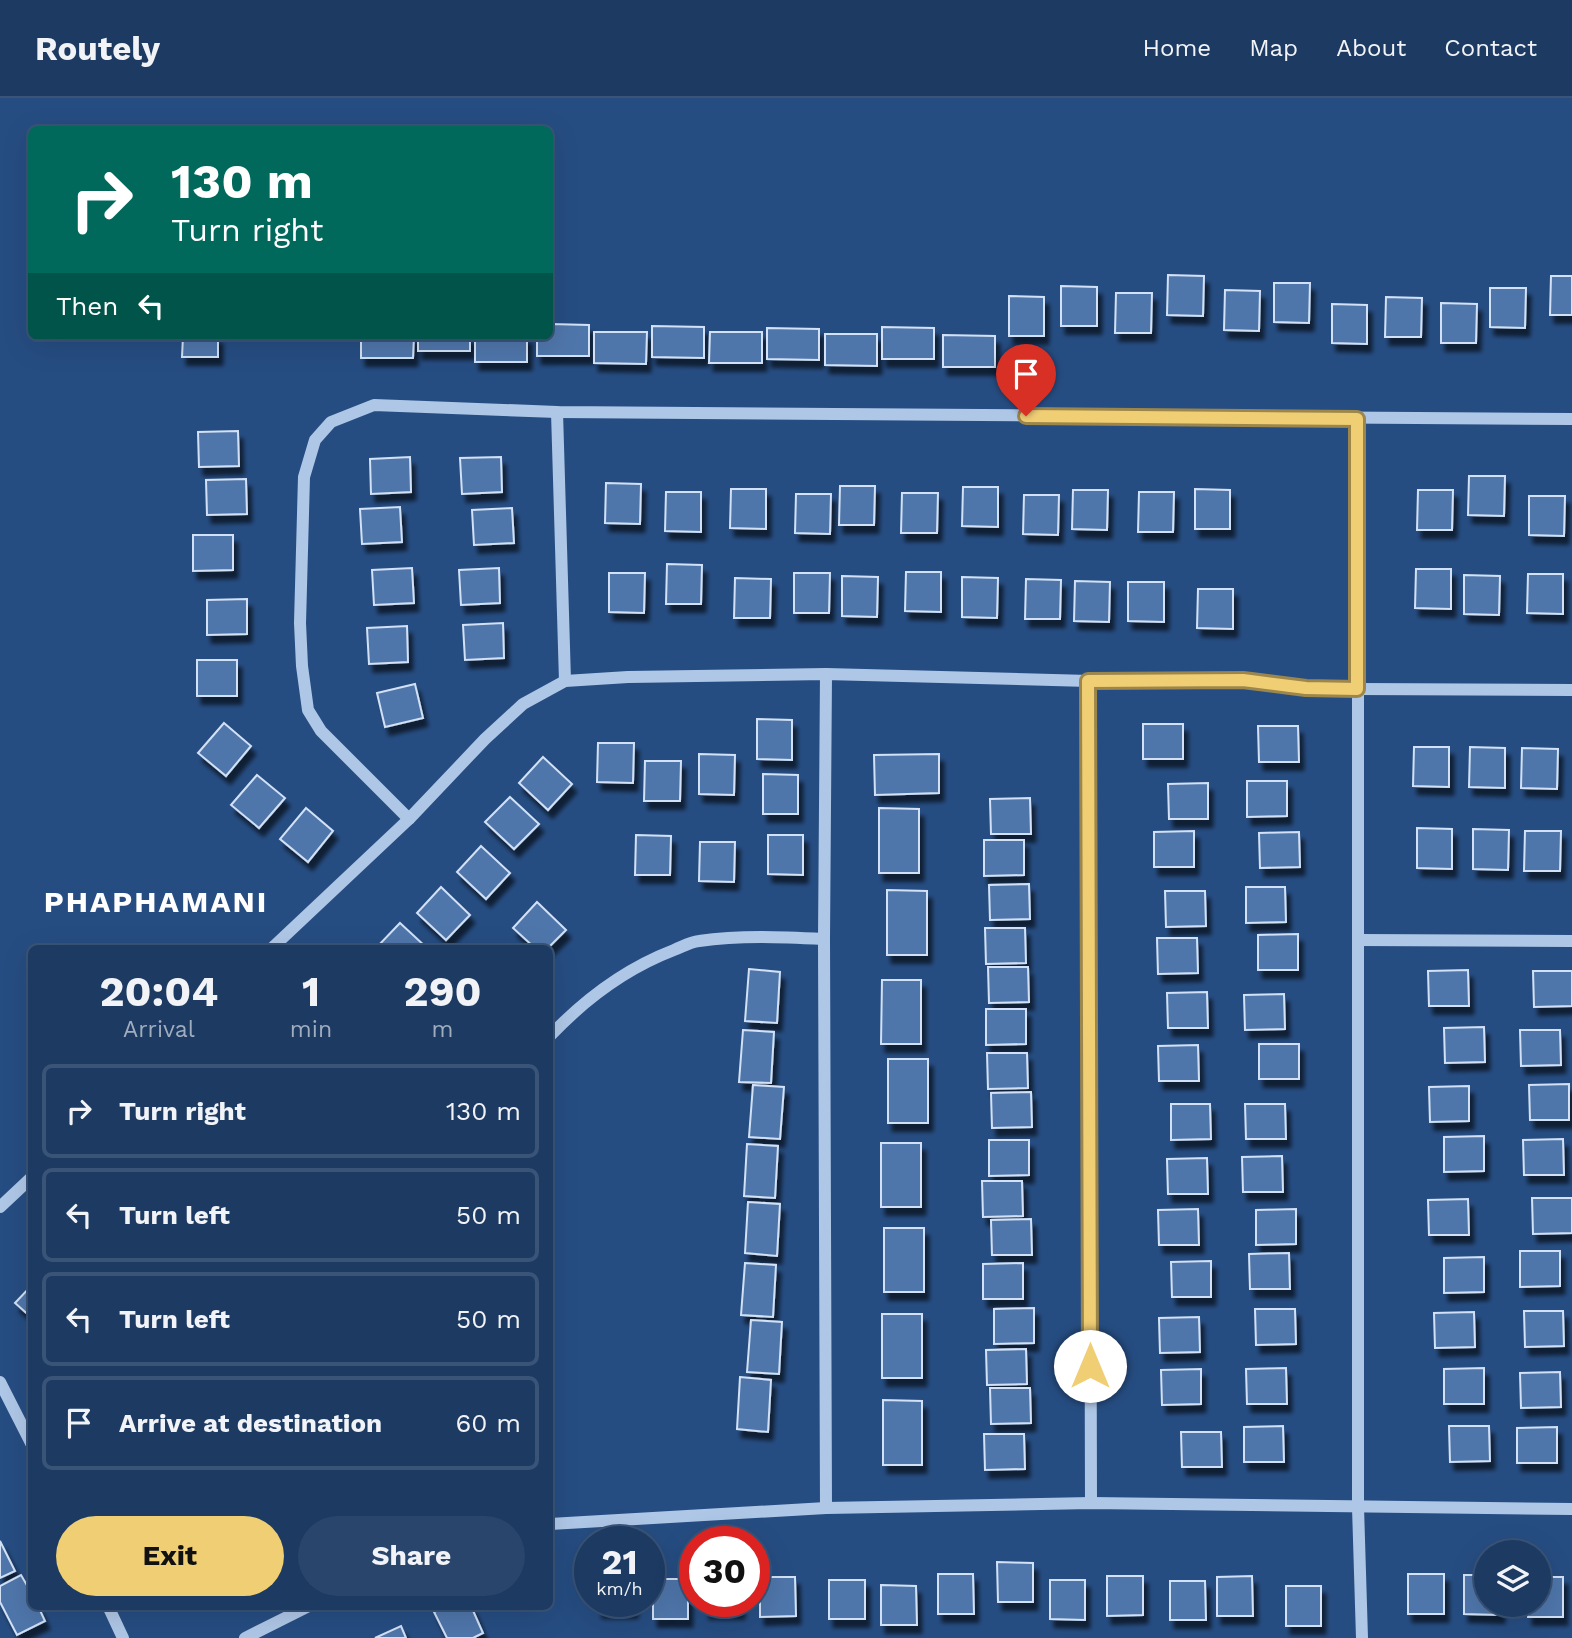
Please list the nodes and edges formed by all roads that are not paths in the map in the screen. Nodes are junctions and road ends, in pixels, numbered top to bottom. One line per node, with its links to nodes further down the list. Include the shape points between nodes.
1 (557, 412): 2 (street); 5 (street); 9 (street, via 374,405 331,422 315,440 304,477 300,623 309,710 321,731)
2 (1357, 419): 3 (street); 7 (street)
3 (1572, 419)
4 (826, 674): 5 (street); 6 (street); 10 (street)
5 (565, 681): 9 (street, via 523,704)
6 (1088, 681): 7 (street, via 1243,680); 19 (street)
7 (1357, 689): 8 (street); 11 (street)
8 (1572, 690)
9 (409, 819): 13 (street)
10 (824, 939): 14 (street, via 755,936 696,941 647,960); 21 (street)
11 (1358, 940): 12 (street); 20 (street)
12 (1572, 940)
13 (275, 945)
14 (553, 1033)
15 (28, 1181): 16 (street)
16 (0, 1207)
17 (0, 1382): 18 (street)
18 (28, 1437)
19 (1091, 1503): 20 (street); 21 (street)
20 (1358, 1507): 22 (street); 28 (street)
21 (826, 1508): 23 (street)
22 (1572, 1509)
23 (553, 1524)
24 (110, 1610): 26 (street)
25 (301, 1610): 27 (street)
26 (123, 1638)
27 (245, 1638)
28 (1362, 1638)

